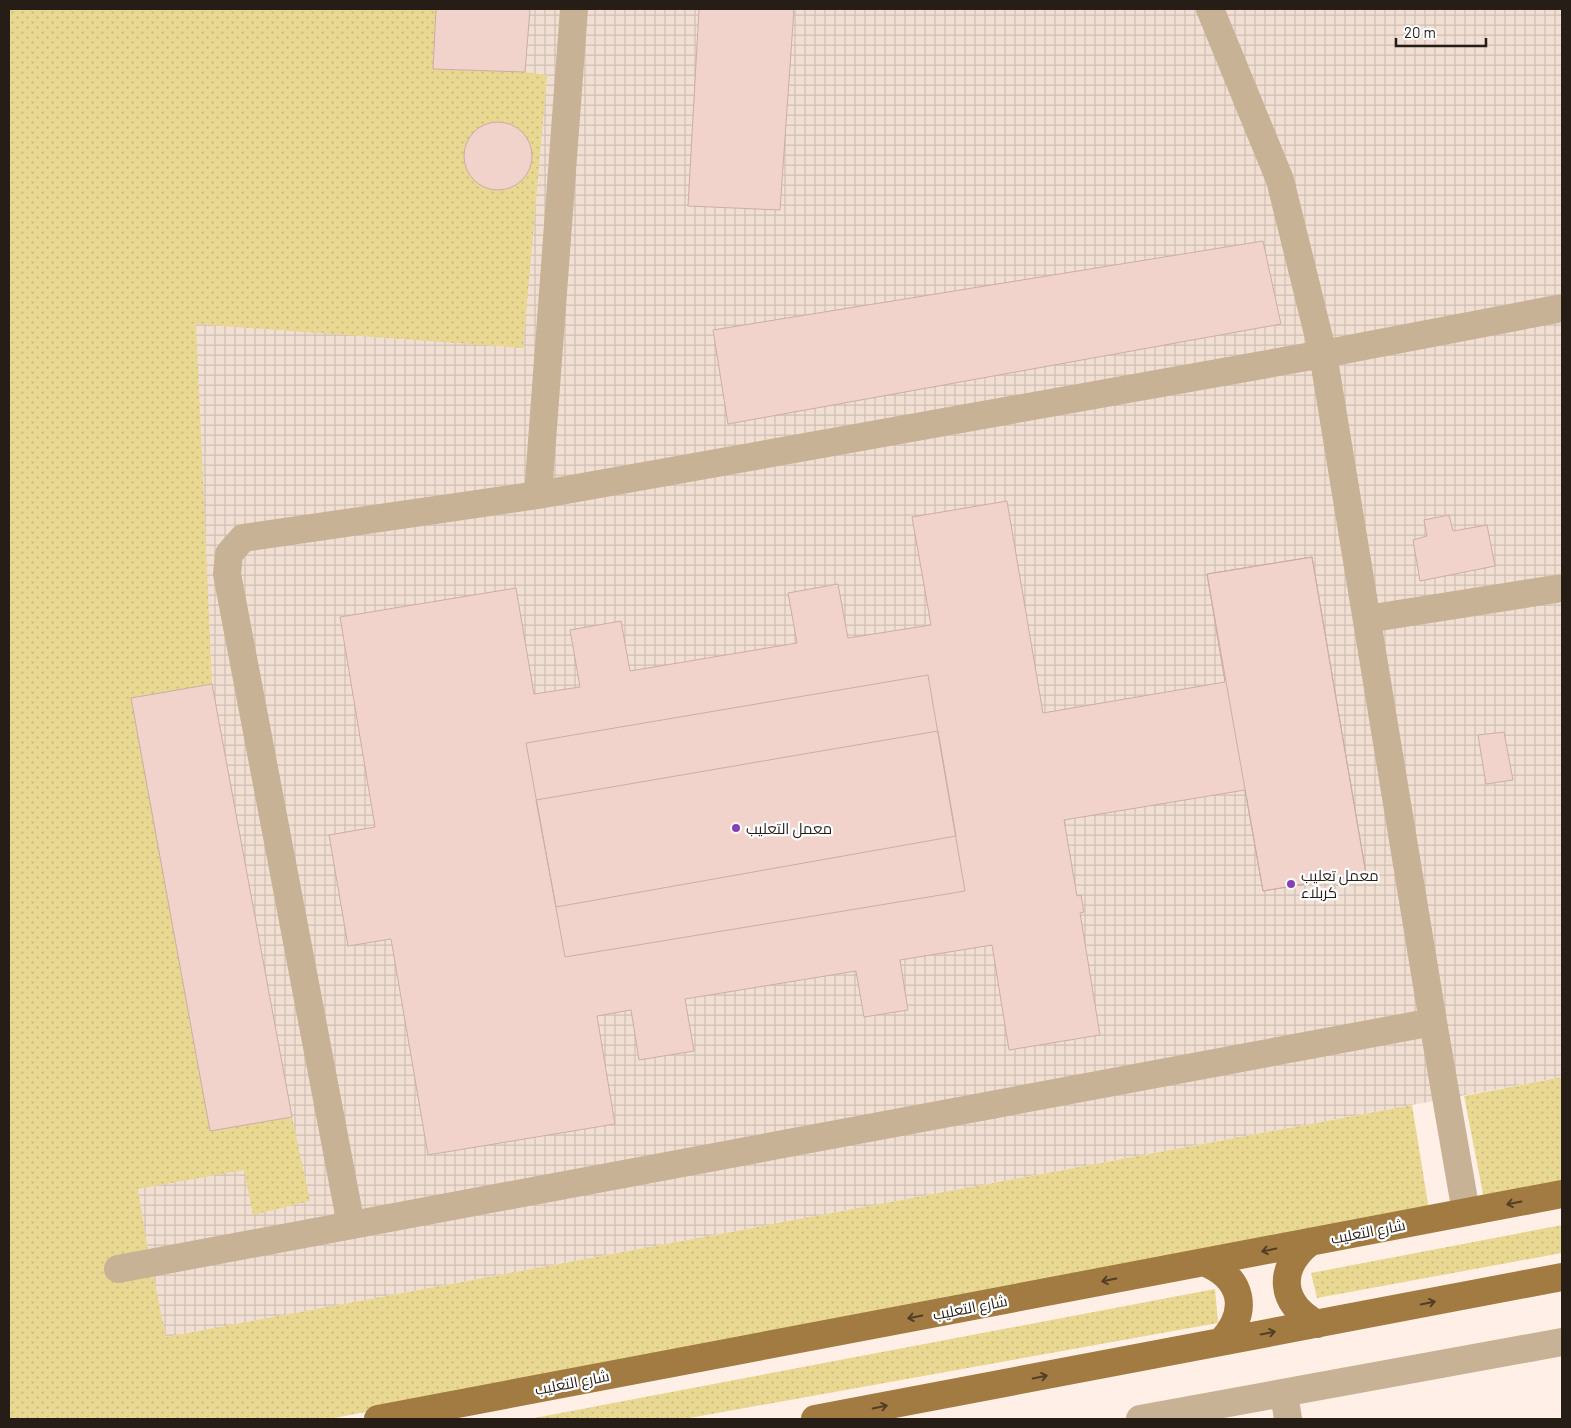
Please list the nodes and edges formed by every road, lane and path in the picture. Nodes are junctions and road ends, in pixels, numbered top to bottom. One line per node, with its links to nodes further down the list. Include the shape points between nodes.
1 (574, 9): 5 (street)
2 (1210, 9): 4 (street, via 1280,180)
3 (1562, 308): 4 (street)
4 (1323, 354): 5 (street); 7 (street)
5 (538, 495): 11 (street, via 242,538 229,554 227,574)
6 (1562, 588): 7 (street)
7 (1367, 619): 8 (street)
8 (1433, 1022): 10 (street); 11 (street)
9 (1562, 1194): 10 (main road, شارع التعليب, one-way to 10)
10 (1466, 1212): 12 (main road, شارع التعليب)
11 (352, 1225): 14 (street)
12 (1310, 1242): 13 (main road, شارع التعليب, one-way to 13); 16 (main road, via 1290,1263 1288,1292 1294,1306)
13 (1204, 1262): 17 (main road, via 1229,1277 1236,1290 1237,1318); 20 (main road, شارع التعليب, one-way to 20)
14 (118, 1269)
15 (1562, 1277): 16 (main road, one-way to 15)
16 (1317, 1324): 17 (main road, one-way to 16)
17 (1222, 1342): 21 (main road, one-way to 17)
18 (1562, 1342): 19 (street)
19 (1284, 1393): 22 (street); 23 (street)
20 (378, 1419)
21 (815, 1419)
22 (1140, 1419)
23 (1288, 1419)

